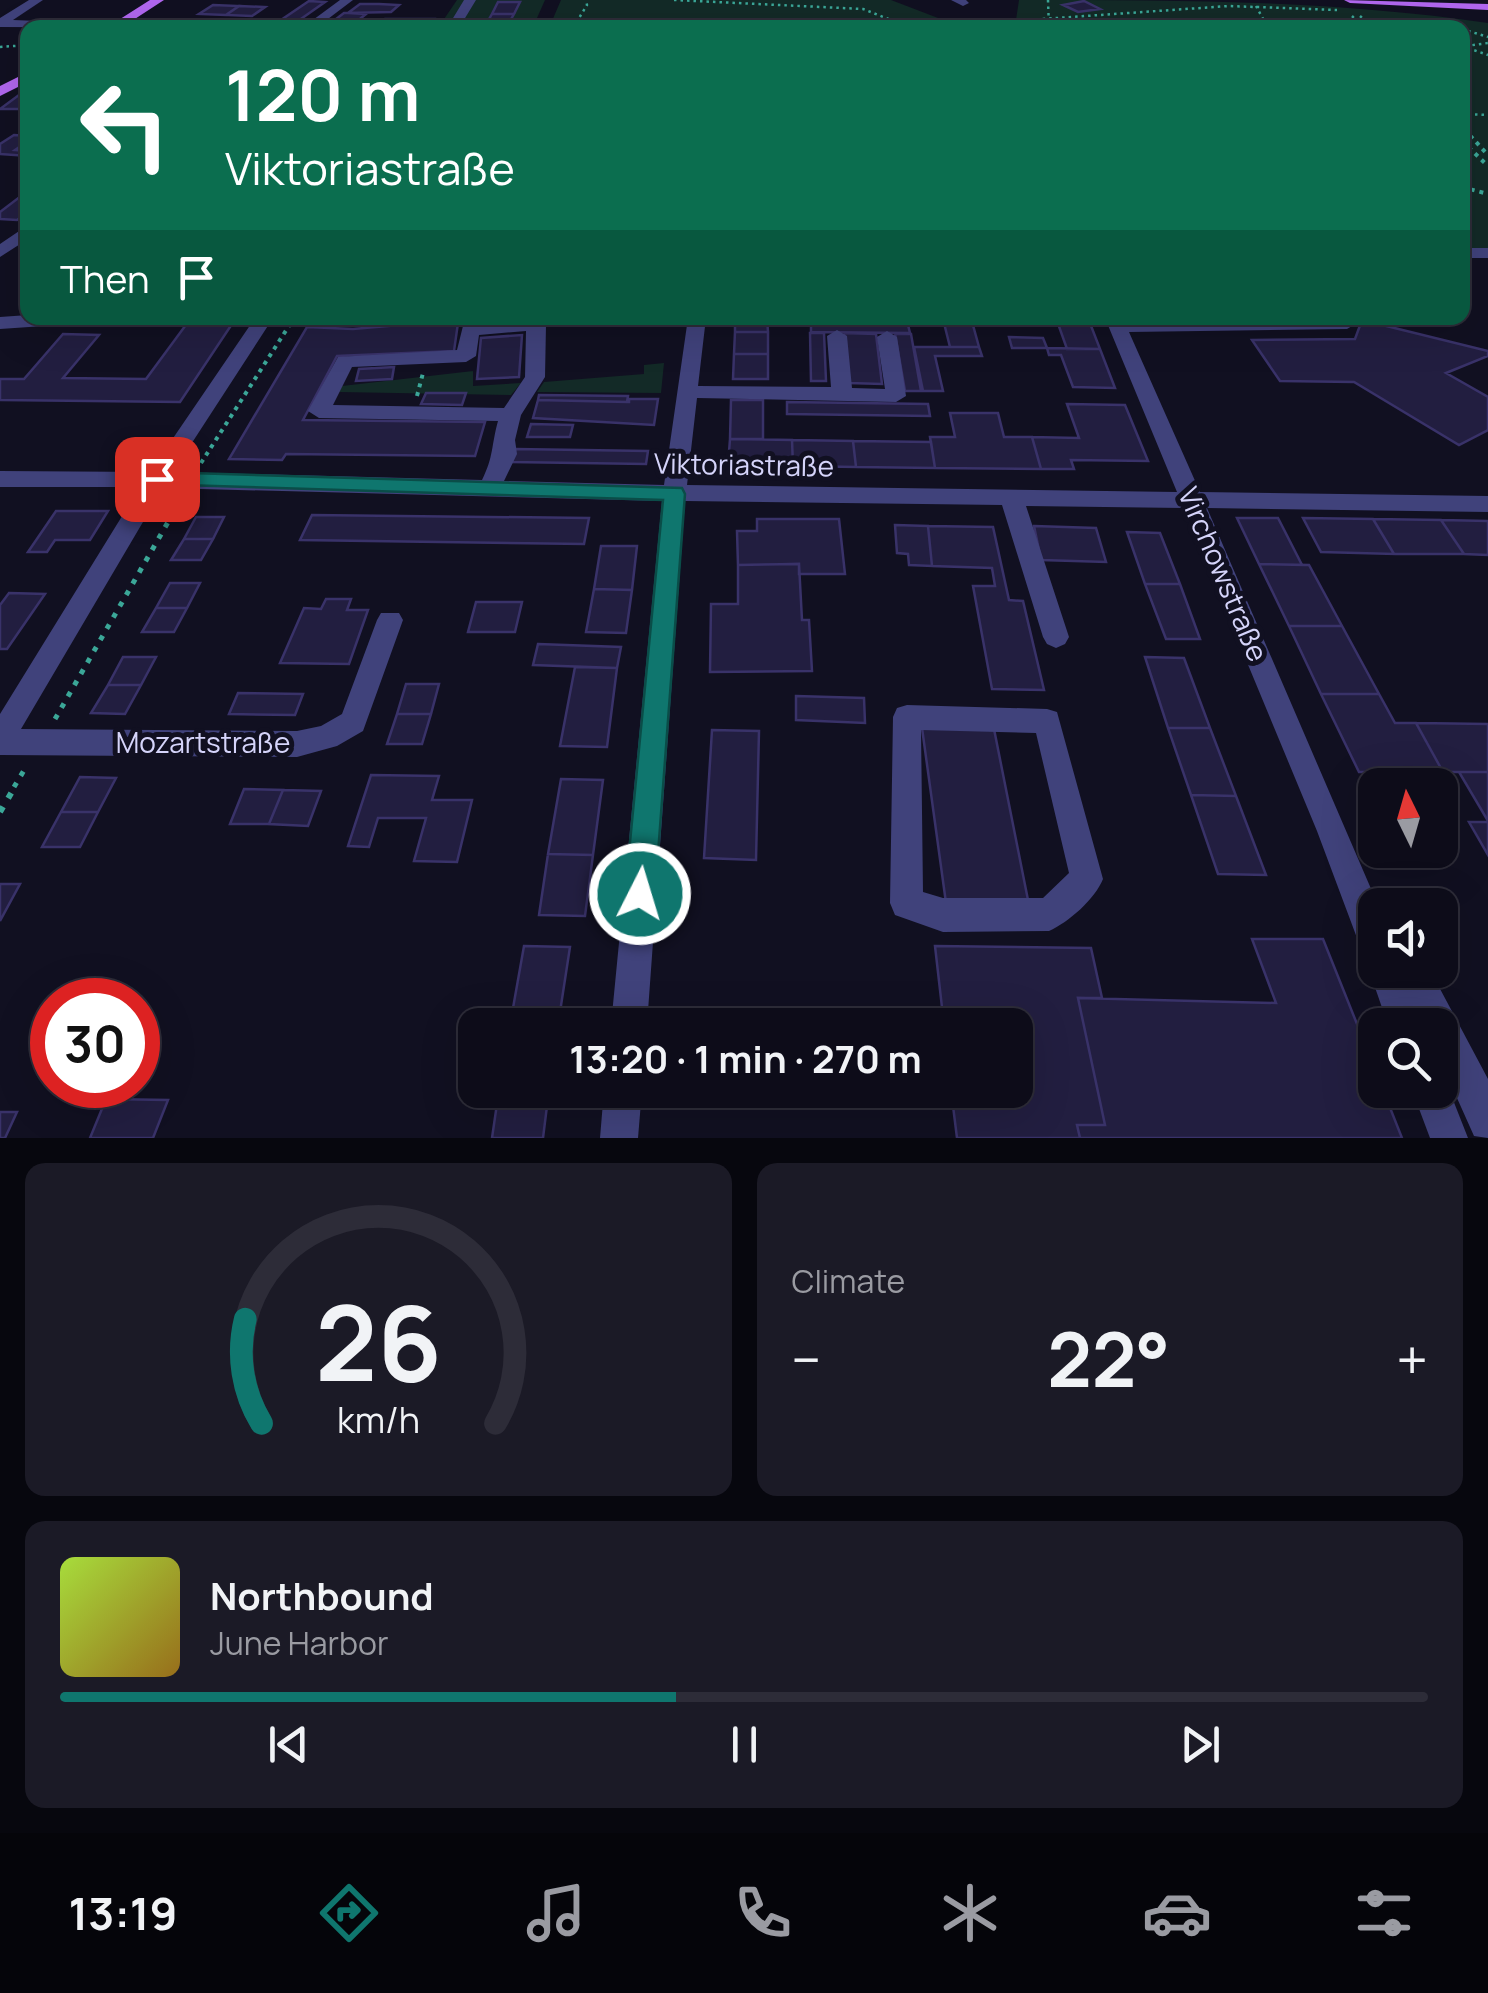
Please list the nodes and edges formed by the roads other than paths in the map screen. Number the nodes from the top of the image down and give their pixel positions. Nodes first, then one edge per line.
1 (36, 0) edge
2 (158, 0) edge
3 (346, 0) edge
4 (1353, 3) edge
5 (1488, 7) edge
6 (1488, 19) edge
7 (124, 20) edge
8 (319, 20) edge
9 (0, 24) edge
10 (20, 236) edge
11 (0, 252) edge
12 (259, 325) edge
13 (697, 325) edge
14 (1117, 325) edge
15 (836, 336) dead end
16 (887, 337) dead end
17 (688, 388) junction
18 (841, 390) junction
19 (510, 415) junction
20 (0, 478) edge
21 (157, 479) junction
22 (490, 482) junction
23 (674, 494) junction
24 (1012, 499) junction
25 (1193, 502) junction
26 (1488, 504) edge
27 (390, 620) dead end
28 (1056, 637) dead end
29 (0, 740) edge
30 (1333, 831) junction
31 (1365, 888) edge
32 (1358, 897) edge
33 (907, 903) joint
34 (1420, 988) edge
35 (630, 1008) edge
36 (622, 1108) edge
37 (1437, 1108) edge
38 (1488, 1122) edge
39 (619, 1138) edge
40 (1448, 1138) edge

1 - 9 street
2 - 7 main road
3 - 8 street
4 - 5 main road
4 - 6 main road
10 - 11 street
12 - 21 street, Mozartstraße
13 - 17 street
14 - 25 street, Virchowstraße
15 - 18 street
16 - 18 street
17 - 18 street
17 - 23 street
19 - 19 street
19 - 22 street
20 - 21 street, Viktoriastraße
21 - 22 street, Viktoriastraße
21 - 29 street, Mozartstraße
22 - 23 street, Viktoriastraße
23 - 24 street, Viktoriastraße
23 - 35 street
24 - 25 street, Viktoriastraße
24 - 28 street
25 - 26 street, Viktoriastraße
25 - 30 street, Virchowstraße
27 - 29 street, Mozartstraße
30 - 31 street, Virchowstraße
30 - 32 street, Virchowstraße
33 - 33 street
34 - 38 street
36 - 39 street
37 - 40 street

